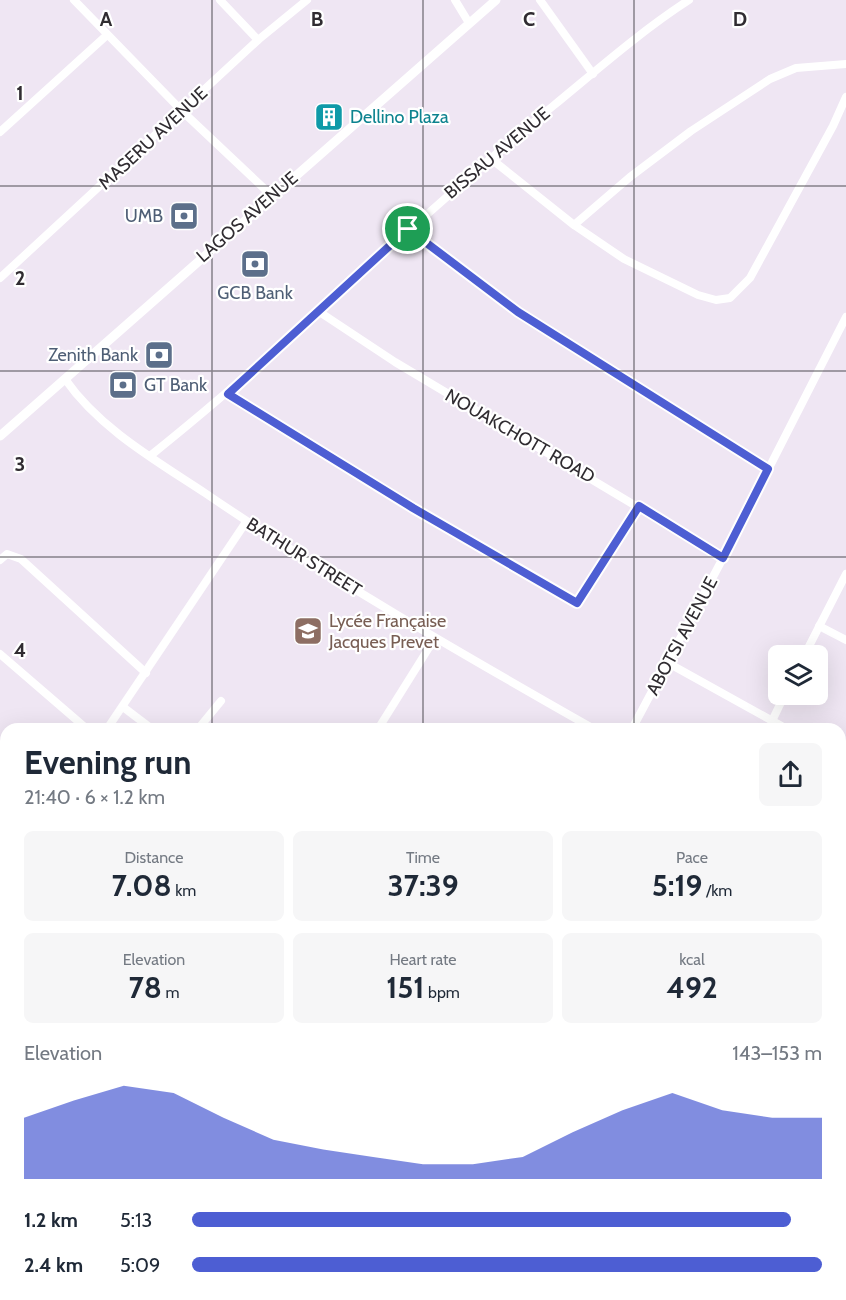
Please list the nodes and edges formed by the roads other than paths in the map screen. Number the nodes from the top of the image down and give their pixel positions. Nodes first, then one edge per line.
1 (74, 0) edge
2 (220, 0) edge
3 (307, 0) edge
4 (455, 0) edge
5 (496, 0) edge
6 (540, 0) edge
7 (689, 0) edge
8 (469, 23) junction
9 (107, 35) junction
10 (258, 40) junction
11 (846, 64) edge
12 (592, 74) junction
13 (846, 97) edge
14 (183, 112) junction
15 (0, 132) edge
16 (490, 158) junction
17 (271, 195) junction
18 (574, 225) junction
19 (408, 229) junction
20 (0, 278) edge
21 (318, 310) junction
22 (846, 317) edge
23 (65, 379) junction
24 (228, 394) junction
25 (0, 436) edge
26 (150, 456) junction
27 (768, 469) junction
28 (639, 506) junction
29 (246, 522) junction
30 (723, 558) junction
31 (0, 560) edge
32 (846, 574) edge
33 (819, 626) junction
34 (435, 638) junction
35 (846, 640) edge
36 (810, 645) edge
37 (0, 654) edge
38 (668, 663) junction
39 (146, 673) junction
40 (221, 701) dead end
41 (780, 705) edge
42 (123, 707) junction
43 (772, 721) junction
44 (80, 723) edge
45 (111, 723) edge
46 (144, 723) edge
47 (203, 723) edge
48 (382, 723) edge
49 (584, 723) edge
50 (635, 723) edge
51 (776, 723) edge

1 - 9 street
2 - 10 street
3 - 10 street, MASERU AVENUE
4 - 8 street
5 - 8 street, LAGOS AVENUE
6 - 12 street
7 - 12 street, BISSAU AVENUE
8 - 17 street, LAGOS AVENUE
9 - 14 street
9 - 15 street
10 - 14 street, MASERU AVENUE
11 - 18 street
12 - 16 street, BISSAU AVENUE
13 - 18 street
14 - 17 street
14 - 20 street, MASERU AVENUE
16 - 18 street
16 - 19 street, BISSAU AVENUE
17 - 23 street, LAGOS AVENUE
19 - 21 street, BISSAU AVENUE
19 - 27 street
21 - 24 street, BISSAU AVENUE
21 - 28 street, NOUAKCHOTT ROAD
22 - 27 street, ABOTSI AVENUE
23 - 25 street, LAGOS AVENUE
23 - 26 street, BATHUR STREET
24 - 26 street, BISSAU AVENUE
24 - 28 street
26 - 29 street, BATHUR STREET
27 - 30 street, ABOTSI AVENUE
28 - 30 street, NOUAKCHOTT ROAD
29 - 34 street, BATHUR STREET
29 - 39 street
30 - 38 street, ABOTSI AVENUE
31 - 39 street
32 - 33 street
33 - 35 street
33 - 36 street
34 - 48 street
34 - 49 street, BATHUR STREET
37 - 44 street
38 - 43 street
38 - 50 street, ABOTSI AVENUE
39 - 42 street
40 - 47 street
41 - 43 street
42 - 45 street
42 - 46 street
43 - 51 street

